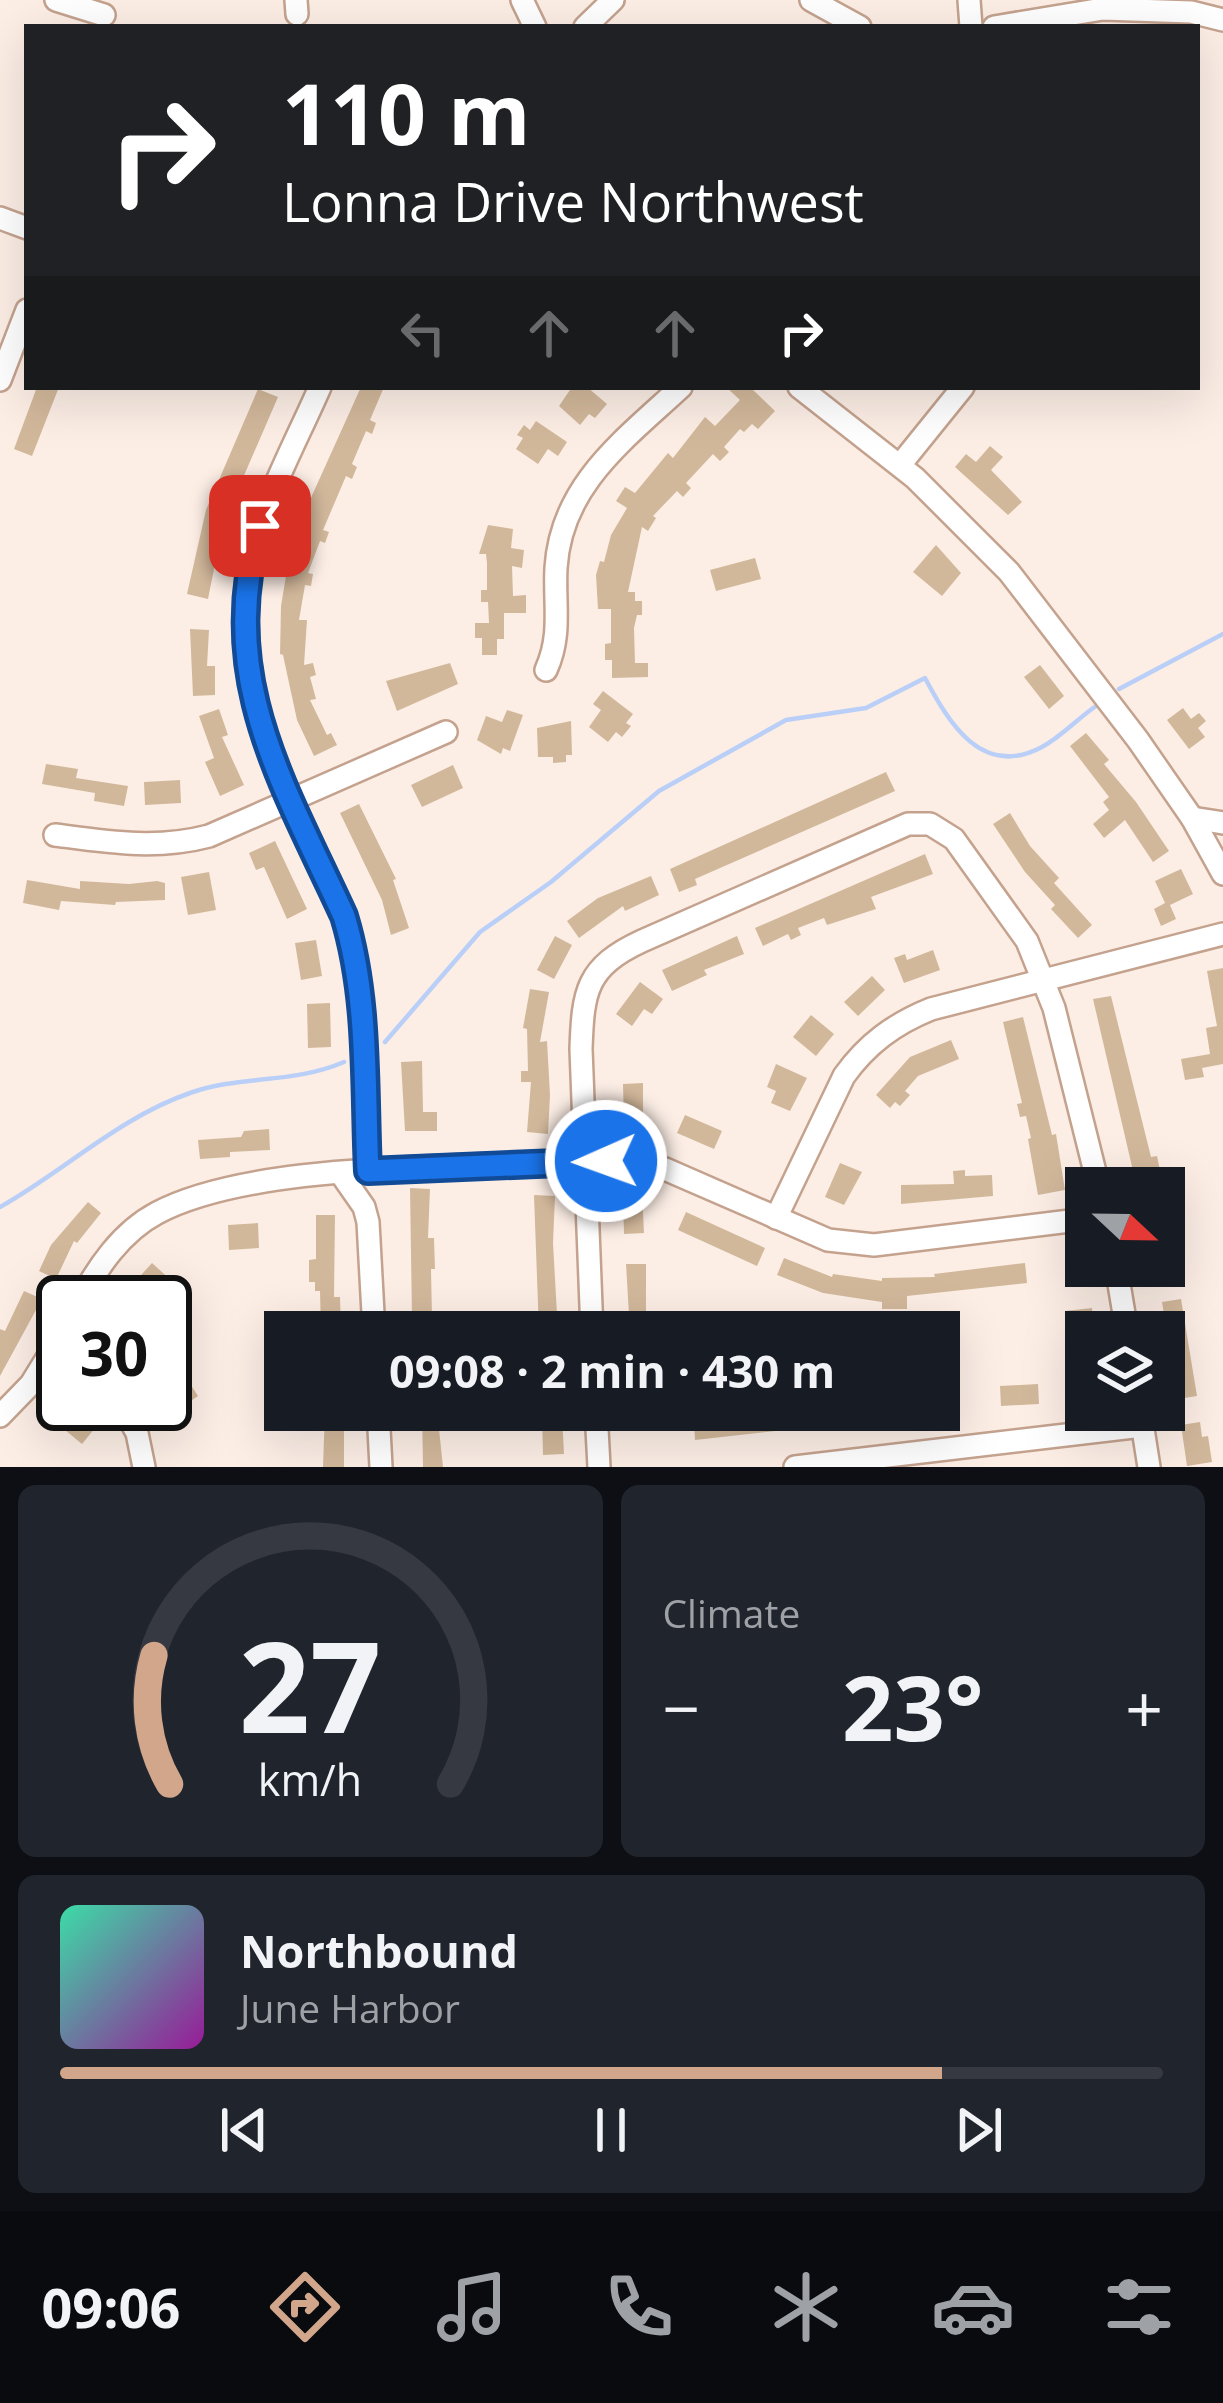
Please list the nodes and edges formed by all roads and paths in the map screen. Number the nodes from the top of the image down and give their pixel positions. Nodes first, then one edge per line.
1 (56, 0) edge
2 (613, 0) edge
3 (811, 0) edge
4 (105, 14) edge
5 (1222, 16) edge
6 (588, 24) edge
7 (855, 24) edge
8 (1012, 24) edge
9 (24, 318) edge
10 (0, 380) edge
11 (319, 390) edge
12 (678, 390) edge
13 (803, 390) edge
14 (961, 390) edge
15 (900, 465) junction
16 (546, 670) dead end
17 (446, 732) dead end
18 (292, 800) junction
19 (1192, 818) junction
20 (1223, 823) edge
21 (55, 836) dead end
22 (1223, 874) edge
23 (1223, 934) edge
24 (1046, 980) junction
25 (584, 1161) junction
26 (1094, 1167) edge
27 (368, 1171) junction
28 (341, 1174) junction
29 (776, 1218) junction
30 (1065, 1222) edge
31 (98, 1275) edge
32 (373, 1311) edge
33 (591, 1311) edge
34 (36, 1379) edge
35 (0, 1416) edge
36 (1065, 1429) edge
37 (136, 1431) edge
38 (379, 1431) edge
39 (597, 1431) edge
40 (1143, 1431) edge
41 (144, 1467) edge
42 (381, 1467) edge
43 (599, 1467) edge
44 (795, 1467) edge
45 (1148, 1467) edge

1 - 4 street
2 - 6 street
3 - 7 street
5 - 8 street
9 - 10 street
11 - 18 street
12 - 16 street
13 - 15 street
14 - 15 street
15 - 19 street
17 - 18 street
18 - 21 street
18 - 27 street
19 - 20 street
19 - 22 street
23 - 24 street
24 - 25 street
24 - 26 street
24 - 29 street
25 - 27 street
25 - 29 street
25 - 33 street
27 - 28 street
28 - 31 street
28 - 32 street
29 - 30 street
34 - 35 street
36 - 44 street
37 - 41 street
38 - 42 street
39 - 43 street
40 - 45 street

